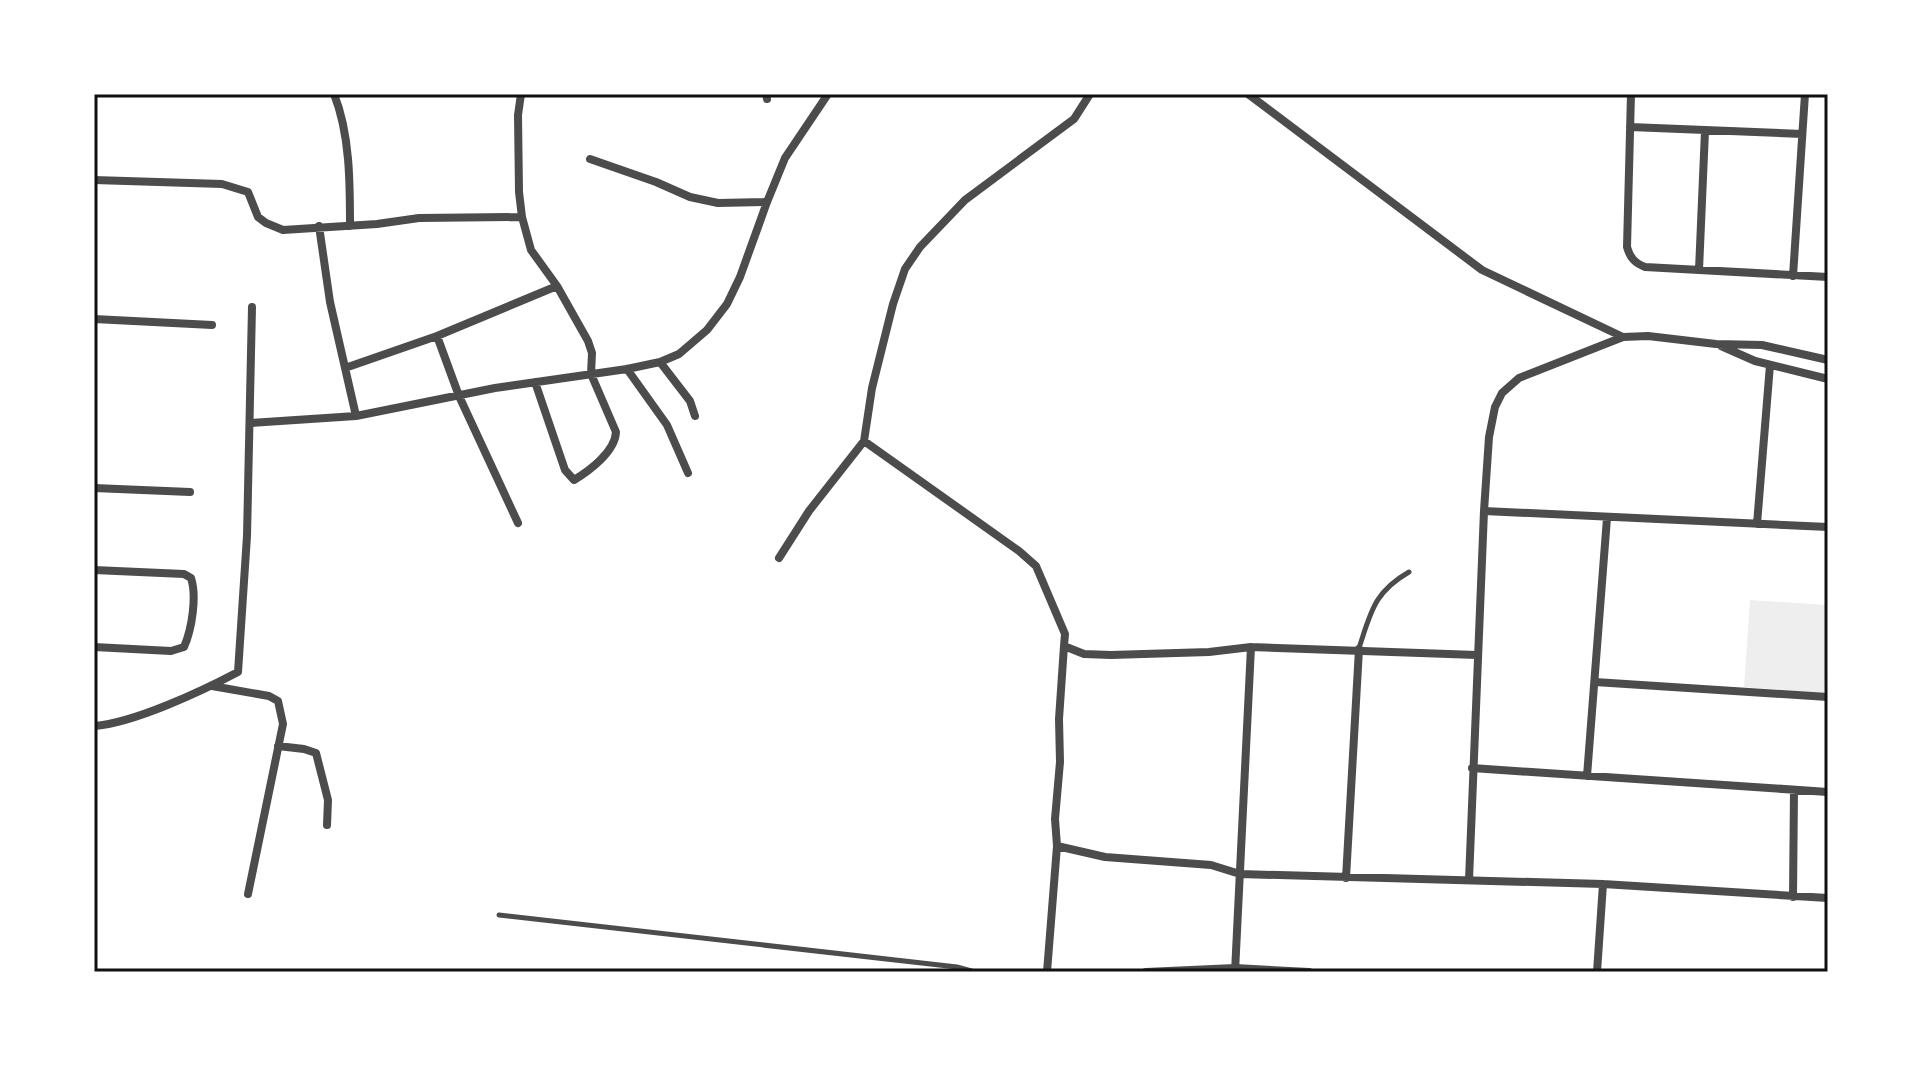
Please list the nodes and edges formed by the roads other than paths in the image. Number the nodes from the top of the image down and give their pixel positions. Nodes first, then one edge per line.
1 (334, 94) edge
2 (521, 94) edge
3 (828, 94) edge
4 (1090, 94) edge
5 (1248, 94) edge
6 (1631, 94) edge
7 (1805, 94) edge
8 (1630, 127) junction
9 (1705, 131) junction
10 (1802, 134) junction
11 (590, 159) dead end
12 (94, 180) edge
13 (767, 202) junction
14 (522, 217) junction
15 (319, 226) junction
16 (350, 226) junction
17 (1699, 270) junction
18 (1793, 276) junction
19 (1828, 277) edge
20 (557, 286) junction
21 (252, 307) dead end
22 (94, 319) edge
23 (212, 325) dead end
24 (437, 336) junction
25 (1623, 337) junction
26 (1716, 344) junction
27 (1828, 360) edge
28 (660, 362) junction
29 (1770, 365) junction
30 (345, 368) junction
31 (627, 369) junction
32 (591, 374) junction
33 (1828, 379) edge
34 (535, 382) junction
35 (459, 396) junction
36 (356, 416) junction
37 (695, 416) dead end
38 (251, 423) junction
39 (864, 441) junction
40 (688, 473) dead end
41 (94, 488) edge
42 (190, 492) dead end
43 (1484, 511) junction
44 (1607, 518) junction
45 (518, 523) dead end
46 (1757, 524) junction
47 (1828, 527) edge
48 (779, 558) dead end
49 (94, 570) edge
50 (1409, 572) dead end
51 (1064, 646) junction
52 (94, 647) edge
53 (1251, 647) junction
54 (1359, 649) junction
55 (1477, 655) junction
56 (1595, 682) junction
57 (212, 686) junction
58 (1828, 697) edge
59 (94, 726) edge
60 (278, 746) junction
61 (1472, 768) junction
62 (1587, 776) junction
63 (1794, 790) junction
64 (1828, 792) edge
65 (327, 825) dead end
66 (1057, 846) junction
67 (1240, 874) junction
68 (1346, 878) junction
69 (1469, 880) junction
70 (1603, 884) junction
71 (248, 894) dead end
72 (1793, 897) junction
73 (1828, 898) edge
74 (499, 915) dead end
75 (1235, 970) edge
76 (975, 972) edge
77 (1047, 972) edge
78 (1146, 972) edge
79 (1309, 972) edge
80 (1597, 972) edge

1 - 16 street
2 - 14 street
3 - 13 street
4 - 39 street
5 - 25 street
6 - 8 street
7 - 10 street
8 - 9 street
8 - 17 street
9 - 10 street
9 - 17 street
10 - 18 street
11 - 13 street
12 - 15 street
13 - 28 street
14 - 16 street
14 - 20 street
15 - 16 street
15 - 30 street
17 - 18 street
18 - 19 street
20 - 24 street
20 - 32 street
21 - 38 street
22 - 23 street
24 - 30 street
24 - 35 street
25 - 26 street
25 - 43 street
26 - 27 street
26 - 29 street
28 - 31 street
28 - 37 street
29 - 33 street
29 - 46 street
30 - 36 street
31 - 32 street
31 - 40 street
32 - 34 street
32 - 34 street
34 - 35 street
35 - 36 street
35 - 45 street
36 - 38 street
38 - 57 street
39 - 48 street
39 - 51 street
41 - 42 street
43 - 44 street
43 - 55 street
44 - 46 street
44 - 56 street
46 - 47 street
49 - 52 street
50 - 54 lane
51 - 53 street
51 - 66 street
53 - 54 street
53 - 67 street
54 - 55 street
54 - 68 street
55 - 61 street
56 - 58 street
56 - 62 street
57 - 59 street
57 - 60 street
60 - 65 street
60 - 71 street
61 - 62 street
61 - 69 street
62 - 63 street
63 - 64 street
63 - 72 street
66 - 67 street
66 - 77 street
67 - 68 street
67 - 75 street
68 - 69 street
69 - 70 street
70 - 72 street
70 - 80 street
72 - 73 street
74 - 76 lane
75 - 78 street
75 - 79 street

